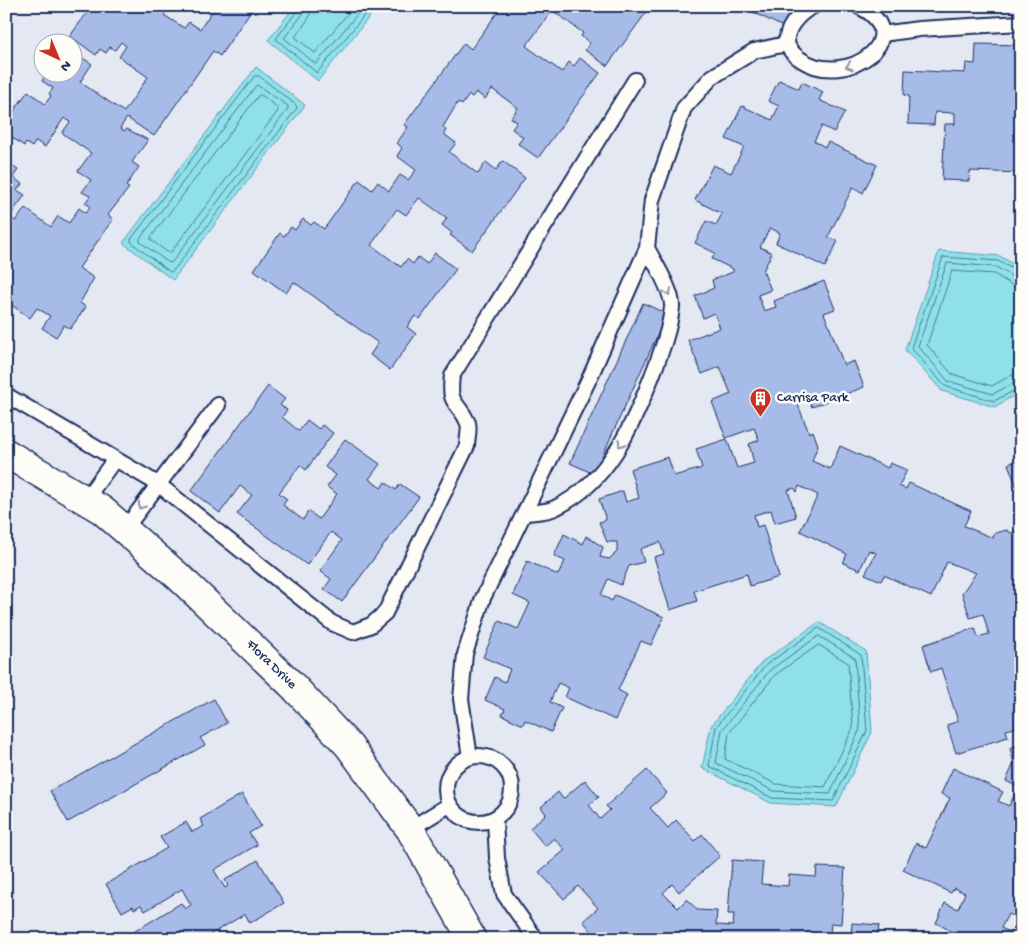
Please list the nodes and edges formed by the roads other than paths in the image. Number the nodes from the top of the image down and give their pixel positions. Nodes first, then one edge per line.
1 (814, 6) edge
2 (858, 6) edge
3 (1021, 23) edge
4 (882, 34) junction
5 (786, 44) junction
6 (635, 80) dead end
7 (647, 248) junction
8 (6, 395) edge
9 (218, 405) dead end
10 (6, 453) edge
11 (115, 459) junction
12 (158, 484) junction
13 (85, 500) junction
14 (525, 513) junction
15 (125, 529) junction
16 (470, 757) junction
17 (449, 806) junction
18 (495, 819) junction
19 (410, 829) junction
20 (472, 939) edge
21 (536, 939) edge

1 - 5 lane
2 - 4 lane
3 - 4 lane
4 -> 5 lane
5 - 7 lane
6 - 12 lane
7 - 14 lane
7 -> 14 lane
8 - 11 lane
9 - 12 lane
10 - 13 street, Flora Drive
11 - 12 lane
11 - 13 lane
12 -> 15 lane
13 - 15 street, Flora Drive
14 - 16 lane
15 - 19 street, Flora Drive
16 - 17 lane
16 - 18 lane
17 - 18 lane
17 - 19 lane
18 - 21 lane
19 - 20 street, Flora Drive

